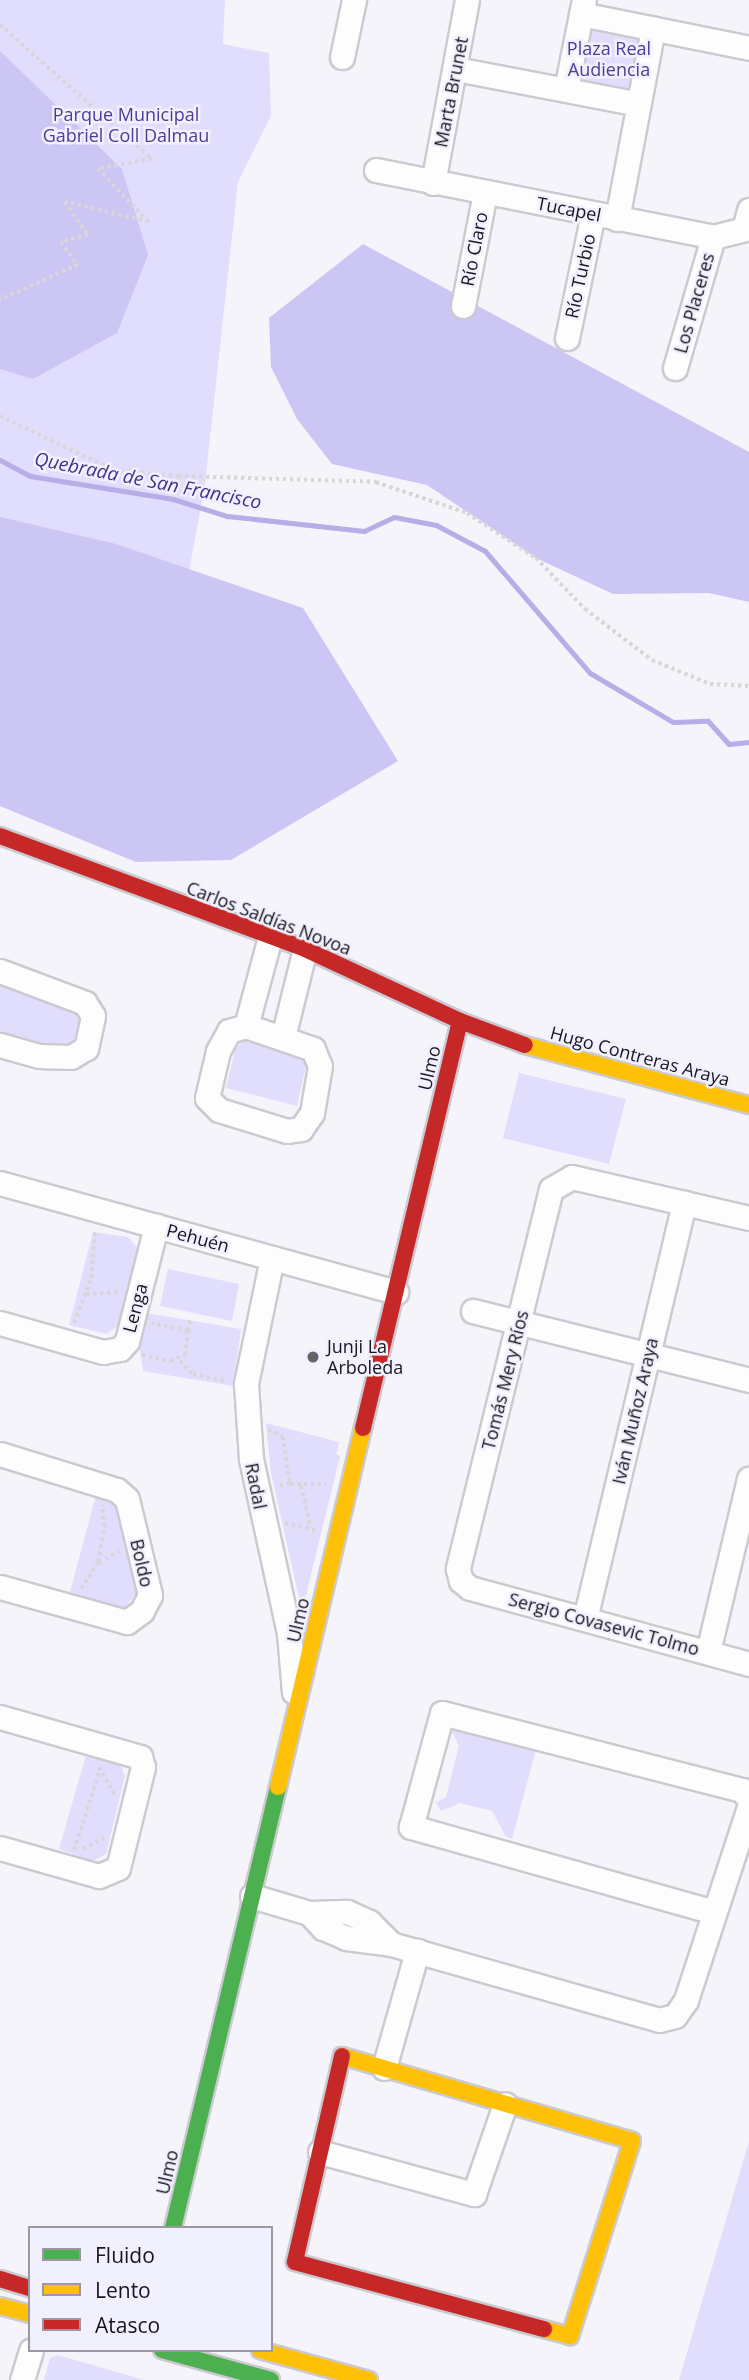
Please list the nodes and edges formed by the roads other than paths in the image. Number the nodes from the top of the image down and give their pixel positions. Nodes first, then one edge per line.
1 (354, 0) edge
2 (467, 0) edge
3 (583, 7) edge
4 (653, 28) junction
5 (749, 48) edge
6 (342, 57) dead end
7 (456, 69) junction
8 (566, 89) junction
9 (639, 104) junction
10 (376, 170) dead end
11 (433, 183) junction
12 (485, 193) junction
13 (749, 210) edge
14 (593, 214) junction
15 (617, 219) junction
16 (713, 237) junction
17 (463, 306) dead end
18 (567, 338) dead end
19 (675, 369) dead end
20 (0, 836) edge
21 (270, 937) junction
22 (305, 948) junction
23 (0, 971) edge
24 (460, 1021) junction
25 (246, 1026) junction
26 (283, 1037) junction
27 (521, 1044) joint
28 (0, 1045) edge
29 (749, 1105) edge
30 (0, 1183) edge
31 (684, 1203) junction
32 (749, 1218) edge
33 (156, 1226) junction
34 (272, 1258) junction
35 (396, 1292) junction
36 (473, 1311) dead end
37 (519, 1322) junction
38 (0, 1323) edge
39 (648, 1355) junction
40 (749, 1380) edge
41 (0, 1454) edge
42 (749, 1479) edge
43 (461, 1581) joint
44 (0, 1587) edge
45 (585, 1619) junction
46 (708, 1652) junction
47 (749, 1664) edge
48 (296, 1713) junction
49 (0, 1717) edge
50 (749, 1799) edge
51 (749, 1807) edge
52 (0, 1847) edge
53 (252, 1896) junction
54 (714, 1912) junction
55 (417, 1951) junction
56 (384, 2068) junction
57 (505, 2104) junction
58 (320, 2152) junction
59 (173, 2226) edge
60 (0, 2279) edge
61 (28, 2286) edge
62 (0, 2306) edge
63 (28, 2313) edge
64 (30, 2352) edge
65 (169, 2352) edge
66 (267, 2352) edge
67 (286, 2357) junction
68 (22, 2380) edge
69 (271, 2380) edge
70 (303, 2380) edge
71 (369, 2380) edge

1 - 6 street
2 - 7 street, Marta Brunet
3 - 4 street
3 - 8 street
4 - 5 street
4 - 9 street
7 - 8 street
7 - 11 street, Marta Brunet
8 - 9 street
9 - 15 street
10 - 11 street, Tucapel
11 - 12 street, Tucapel
12 - 14 street, Tucapel
12 - 17 street, Río Claro
13 - 16 street, Tucapel
14 - 15 street, Tucapel
14 - 18 street, Río Turbio
15 - 16 street, Tucapel
16 - 19 street, Los Placeres
20 - 21 street, Carlos Saldías Novoa
21 - 22 street, Carlos Saldías Novoa
21 - 25 street
22 - 24 street, Carlos Saldías Novoa
22 - 26 street
23 - 28 street
24 - 27 street, Carlos Saldías Novoa
24 - 35 street, Ulmo
25 - 26 street
25 - 26 street
27 - 29 street, Hugo Contreras Araya
30 - 33 street, Pehuén
31 - 32 street
31 - 37 street, Tomás Mery Ríos
31 - 39 street, Iván Muñoz Araya
33 - 34 street, Pehuén
33 - 38 street, Lenga
34 - 35 street, Pehuén
34 - 48 street, Radal
35 - 48 street, Ulmo
36 - 37 street
37 - 39 street
37 - 43 street, Tomás Mery Ríos
39 - 40 street
39 - 45 street, Iván Muñoz Araya
41 - 44 street, Boldo
42 - 46 street
43 - 45 street, Sergio Covasevic Tolmo
45 - 46 street, Sergio Covasevic Tolmo
46 - 47 street, Sergio Covasevic Tolmo
48 - 53 street, Ulmo
49 - 52 street
50 - 54 street
51 - 54 street
53 - 55 street
53 - 59 street, Ulmo
54 - 55 street
55 - 56 street
56 - 57 street
56 - 58 street
57 - 58 street
57 - 58 street
60 - 61 street
62 - 63 street
64 - 68 street
65 - 69 street
66 - 67 street
67 - 70 street
67 - 71 street

